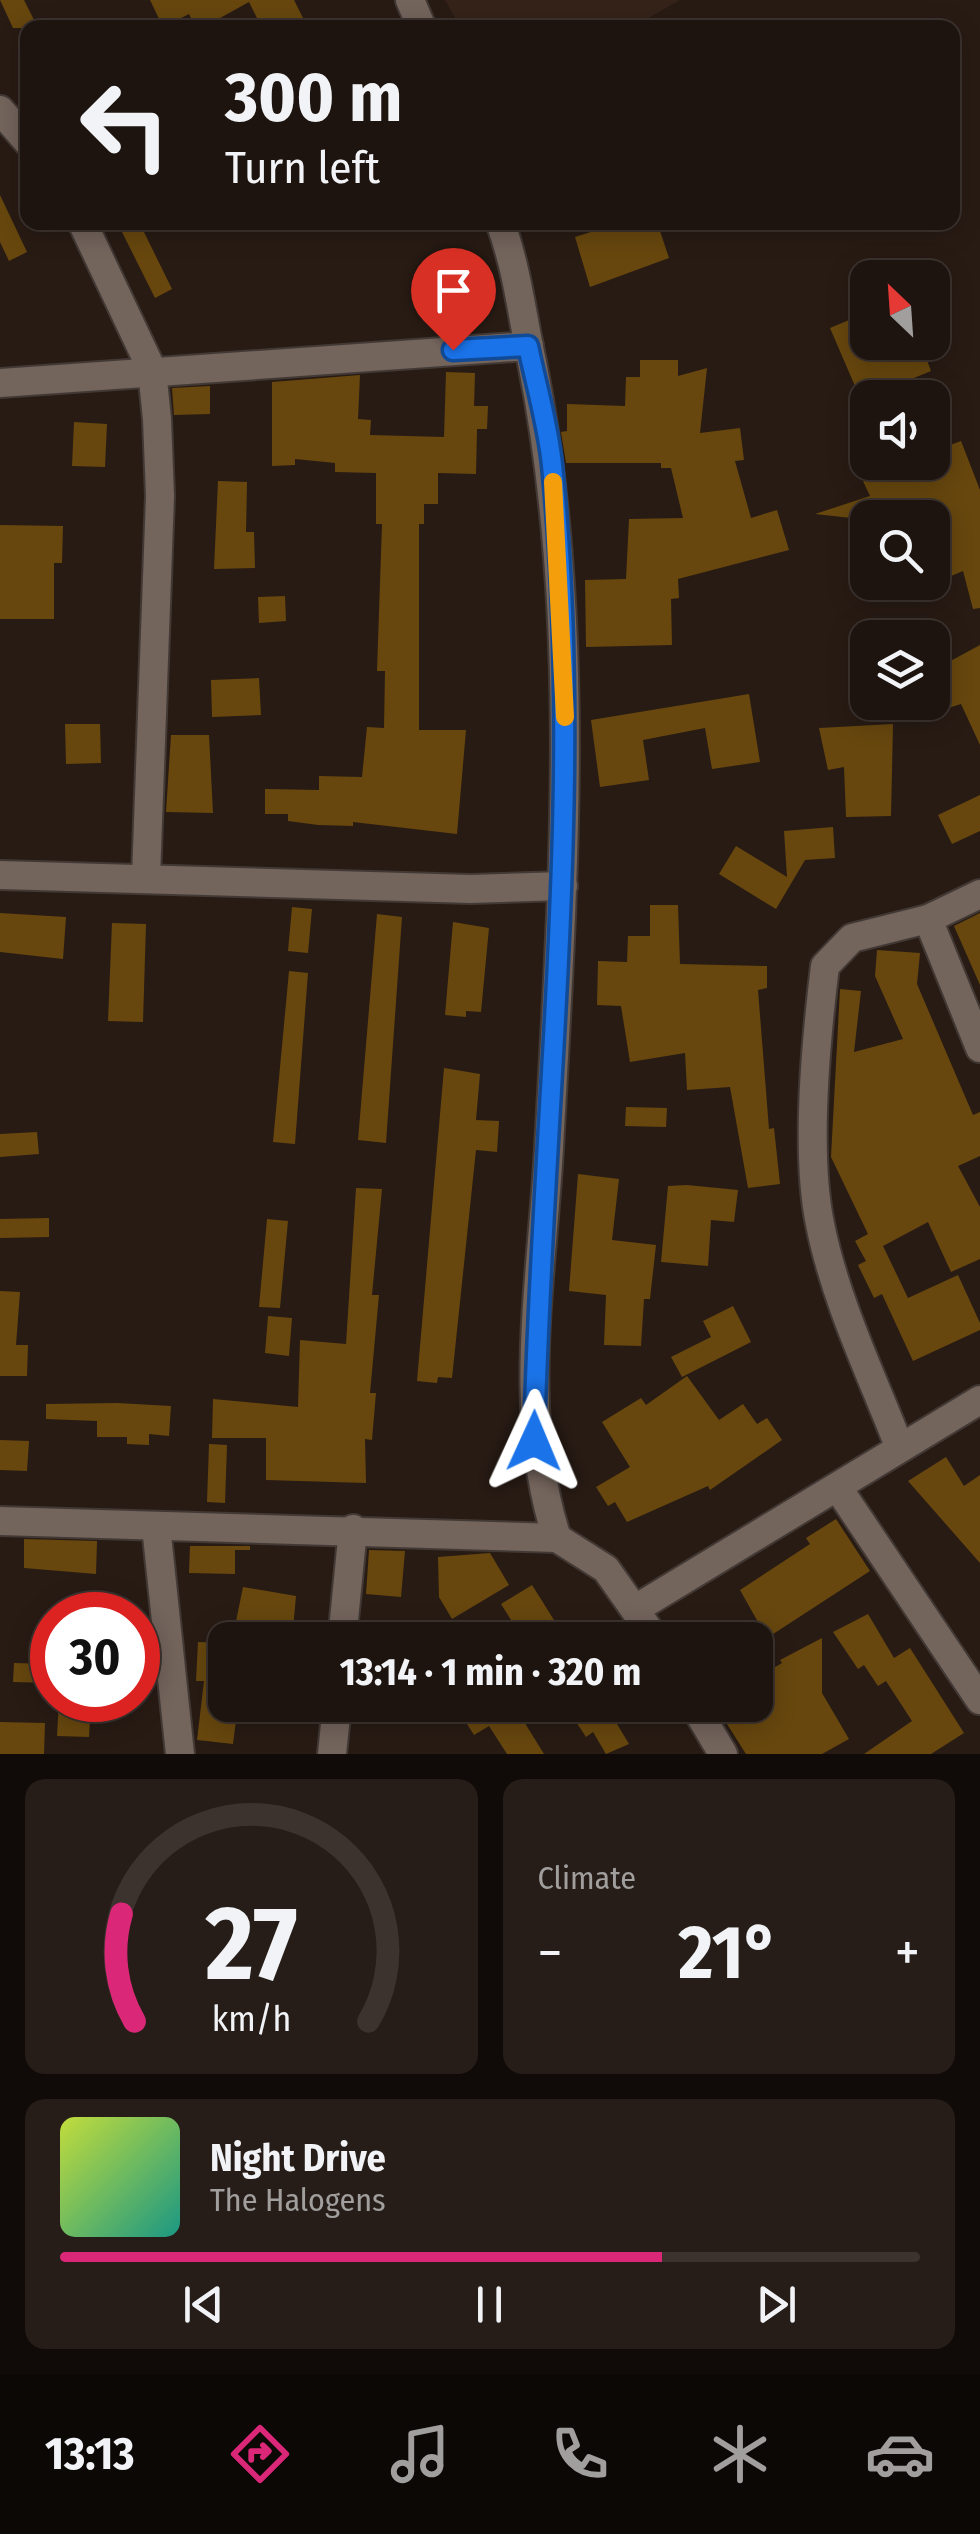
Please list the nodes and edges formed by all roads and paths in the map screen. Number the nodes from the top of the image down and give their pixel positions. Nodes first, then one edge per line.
1 (0, 110) edge
2 (20, 133) edge
3 (86, 230) edge
4 (503, 230) edge
5 (528, 346) junction
6 (152, 370) junction
7 (0, 384) edge
8 (0, 875) edge
9 (146, 877) junction
10 (563, 886) junction
11 (980, 894) edge
12 (928, 919) junction
13 (980, 1048) edge
14 (980, 1400) edge
15 (899, 1446) junction
16 (838, 1488) junction
17 (0, 1521) edge
18 (156, 1526) junction
19 (354, 1529) junction
20 (556, 1538) junction
21 (637, 1608) junction
22 (344, 1622) edge
23 (645, 1622) edge
24 (980, 1700) edge
25 (335, 1722) edge
26 (704, 1722) edge
27 (180, 1754) edge
28 (332, 1754) edge
29 (722, 1754) edge

1 - 2 street
3 - 6 street
4 - 5 street
5 - 6 street
5 - 10 street
6 - 7 street
6 - 9 street
8 - 9 street
9 - 10 street
10 - 20 street
11 - 12 street
12 - 13 street
12 - 15 street
14 - 15 street
15 - 16 street
16 - 21 street
16 - 24 street
17 - 18 street
18 - 19 street
18 - 27 street
19 - 20 street
19 - 22 street
20 - 21 street
21 - 23 street
25 - 28 street
26 - 29 street

